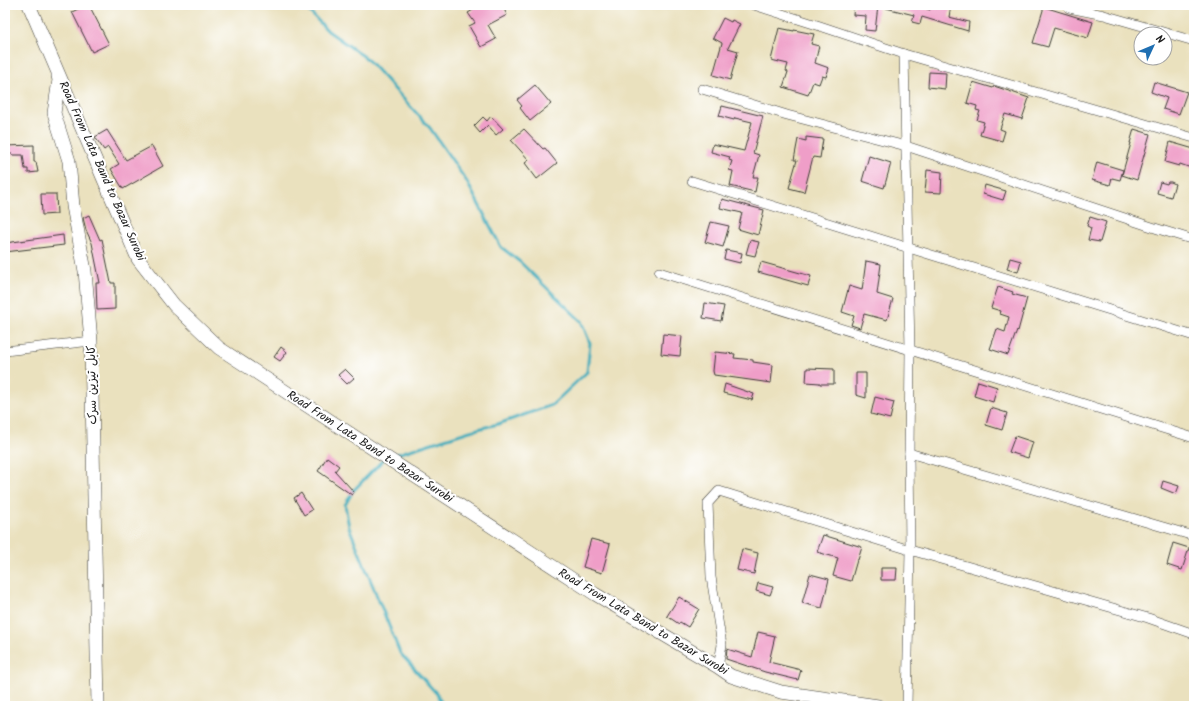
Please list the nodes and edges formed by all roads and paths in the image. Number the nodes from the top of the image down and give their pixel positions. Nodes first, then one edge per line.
1 (754, 5) edge
2 (1070, 5) edge
3 (30, 6) edge
4 (1194, 41) edge
5 (904, 54) junction
6 (57, 68) junction
7 (702, 89) dead end
8 (1194, 138) edge
9 (906, 146) junction
10 (692, 181) dead end
11 (1194, 240) edge
12 (907, 248) junction
13 (660, 272) dead end
14 (1194, 336) edge
15 (91, 341) junction
16 (910, 350) junction
17 (5, 351) edge
18 (1194, 438) edge
19 (909, 454) junction
20 (1194, 536) edge
21 (910, 550) junction
22 (1194, 634) edge
23 (718, 667) junction
24 (98, 706) edge
25 (878, 706) edge
26 (906, 706) edge

1 - 5 street
2 - 4 street
3 - 6 main road, Road From Lata Band to Bazar Surobi
5 - 8 street
5 - 9 street
6 - 15 main road, کابل تیزین سرک
6 - 23 main road, Road From Lata Band to Bazar Surobi
7 - 9 street
9 - 11 street
9 - 12 street
10 - 12 street
12 - 14 street
12 - 16 street
13 - 16 street
15 - 17 street
15 - 24 main road, کابل تیزین سرک
16 - 18 street
16 - 19 street
19 - 20 street
19 - 21 street
21 - 22 street
21 - 23 street
21 - 26 street
23 - 25 main road, Road From Lata Band to Bazar Surobi

